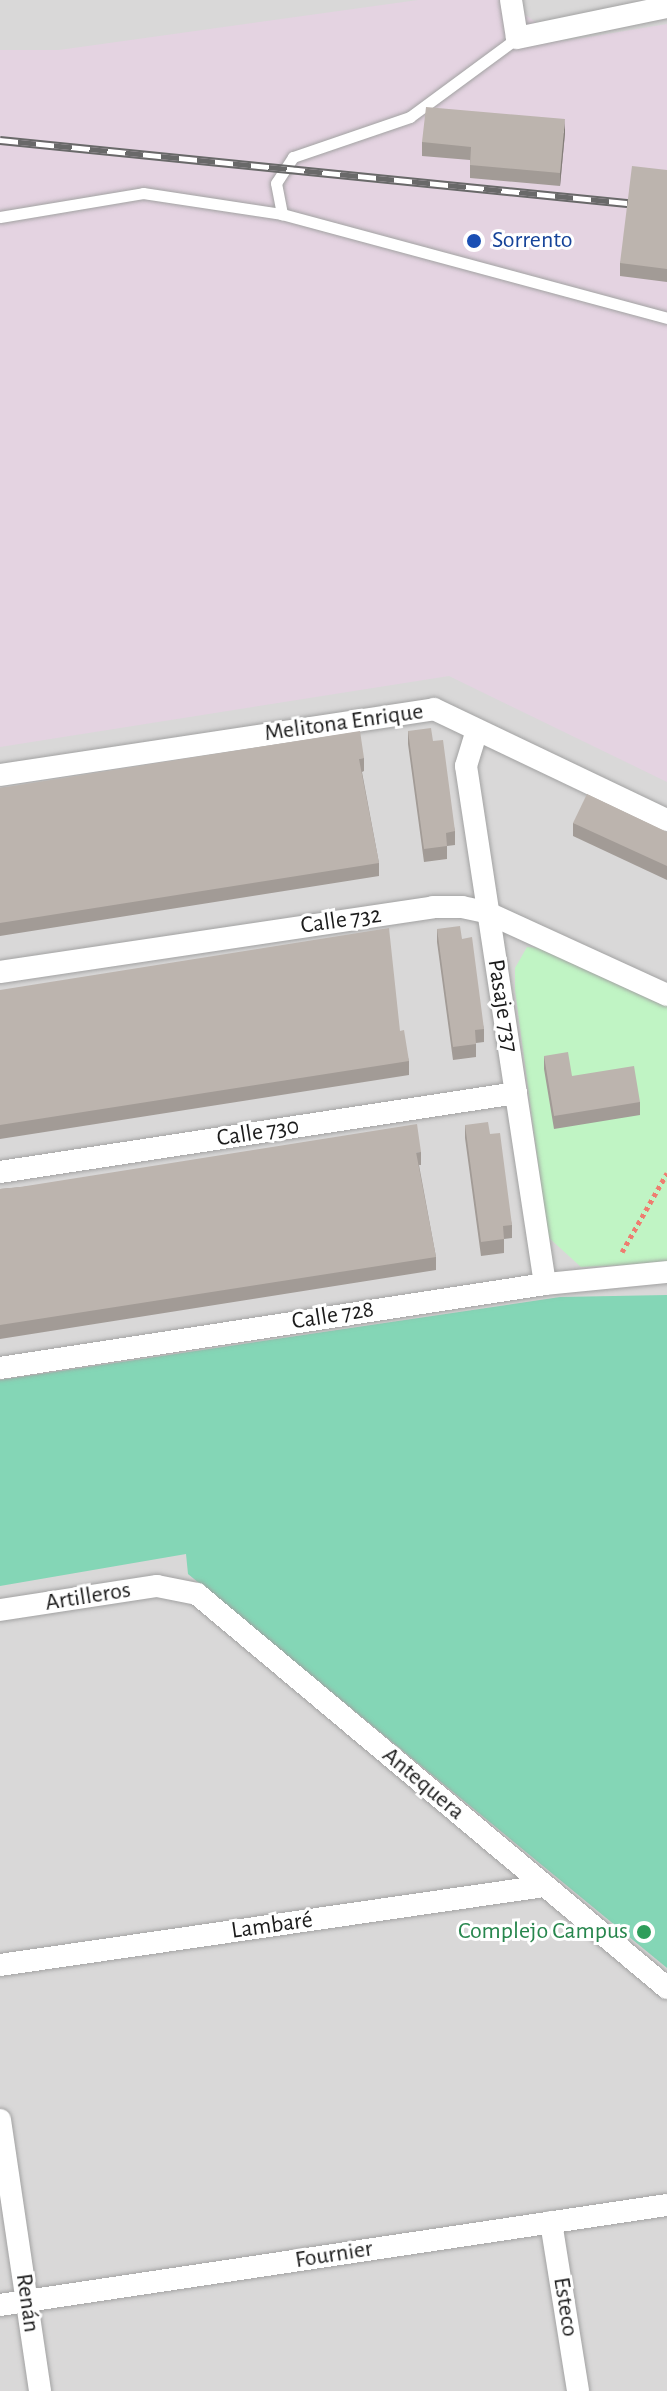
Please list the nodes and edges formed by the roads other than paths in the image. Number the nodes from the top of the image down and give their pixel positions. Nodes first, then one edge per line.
1 (511, 0) edge
2 (667, 7) edge
3 (517, 38) junction
4 (282, 214) junction
5 (0, 217) edge
6 (667, 318) edge
7 (477, 730) junction
8 (0, 775) edge
9 (667, 820) edge
10 (486, 912) junction
11 (0, 972) edge
12 (667, 995) edge
13 (516, 1093) junction
14 (0, 1172) edge
15 (667, 1272) edge
16 (545, 1284) junction
17 (0, 1368) edge
18 (176, 1587) joint
19 (0, 1610) edge
20 (544, 1886) junction
21 (0, 1965) edge
22 (667, 1988) edge
23 (0, 2120) edge
24 (667, 2205) edge
25 (551, 2222) junction
26 (27, 2301) junction
27 (0, 2305) edge
28 (40, 2391) edge
29 (578, 2391) edge

1 - 3 street
2 - 3 street
3 - 4 lane
4 - 5 lane
4 - 6 lane
7 - 8 street, Melitona Enrique
7 - 9 street, Melitona Enrique
7 - 10 street, Pasaje 737
10 - 11 street, Calle 732
10 - 12 street, Calle 732
10 - 13 street, Pasaje 737
13 - 14 street, Calle 730
13 - 16 street, Pasaje 737
15 - 16 street, Calle 728
16 - 17 street, Calle 728
18 - 19 street, Artilleros
18 - 20 street, Antequera
20 - 21 street, Lambaré
20 - 22 street, Antequera
23 - 26 street, Renán
24 - 25 street, Fournier
25 - 26 street, Fournier
25 - 29 street, Esteco
26 - 27 street, Fournier
26 - 28 street, Renán

